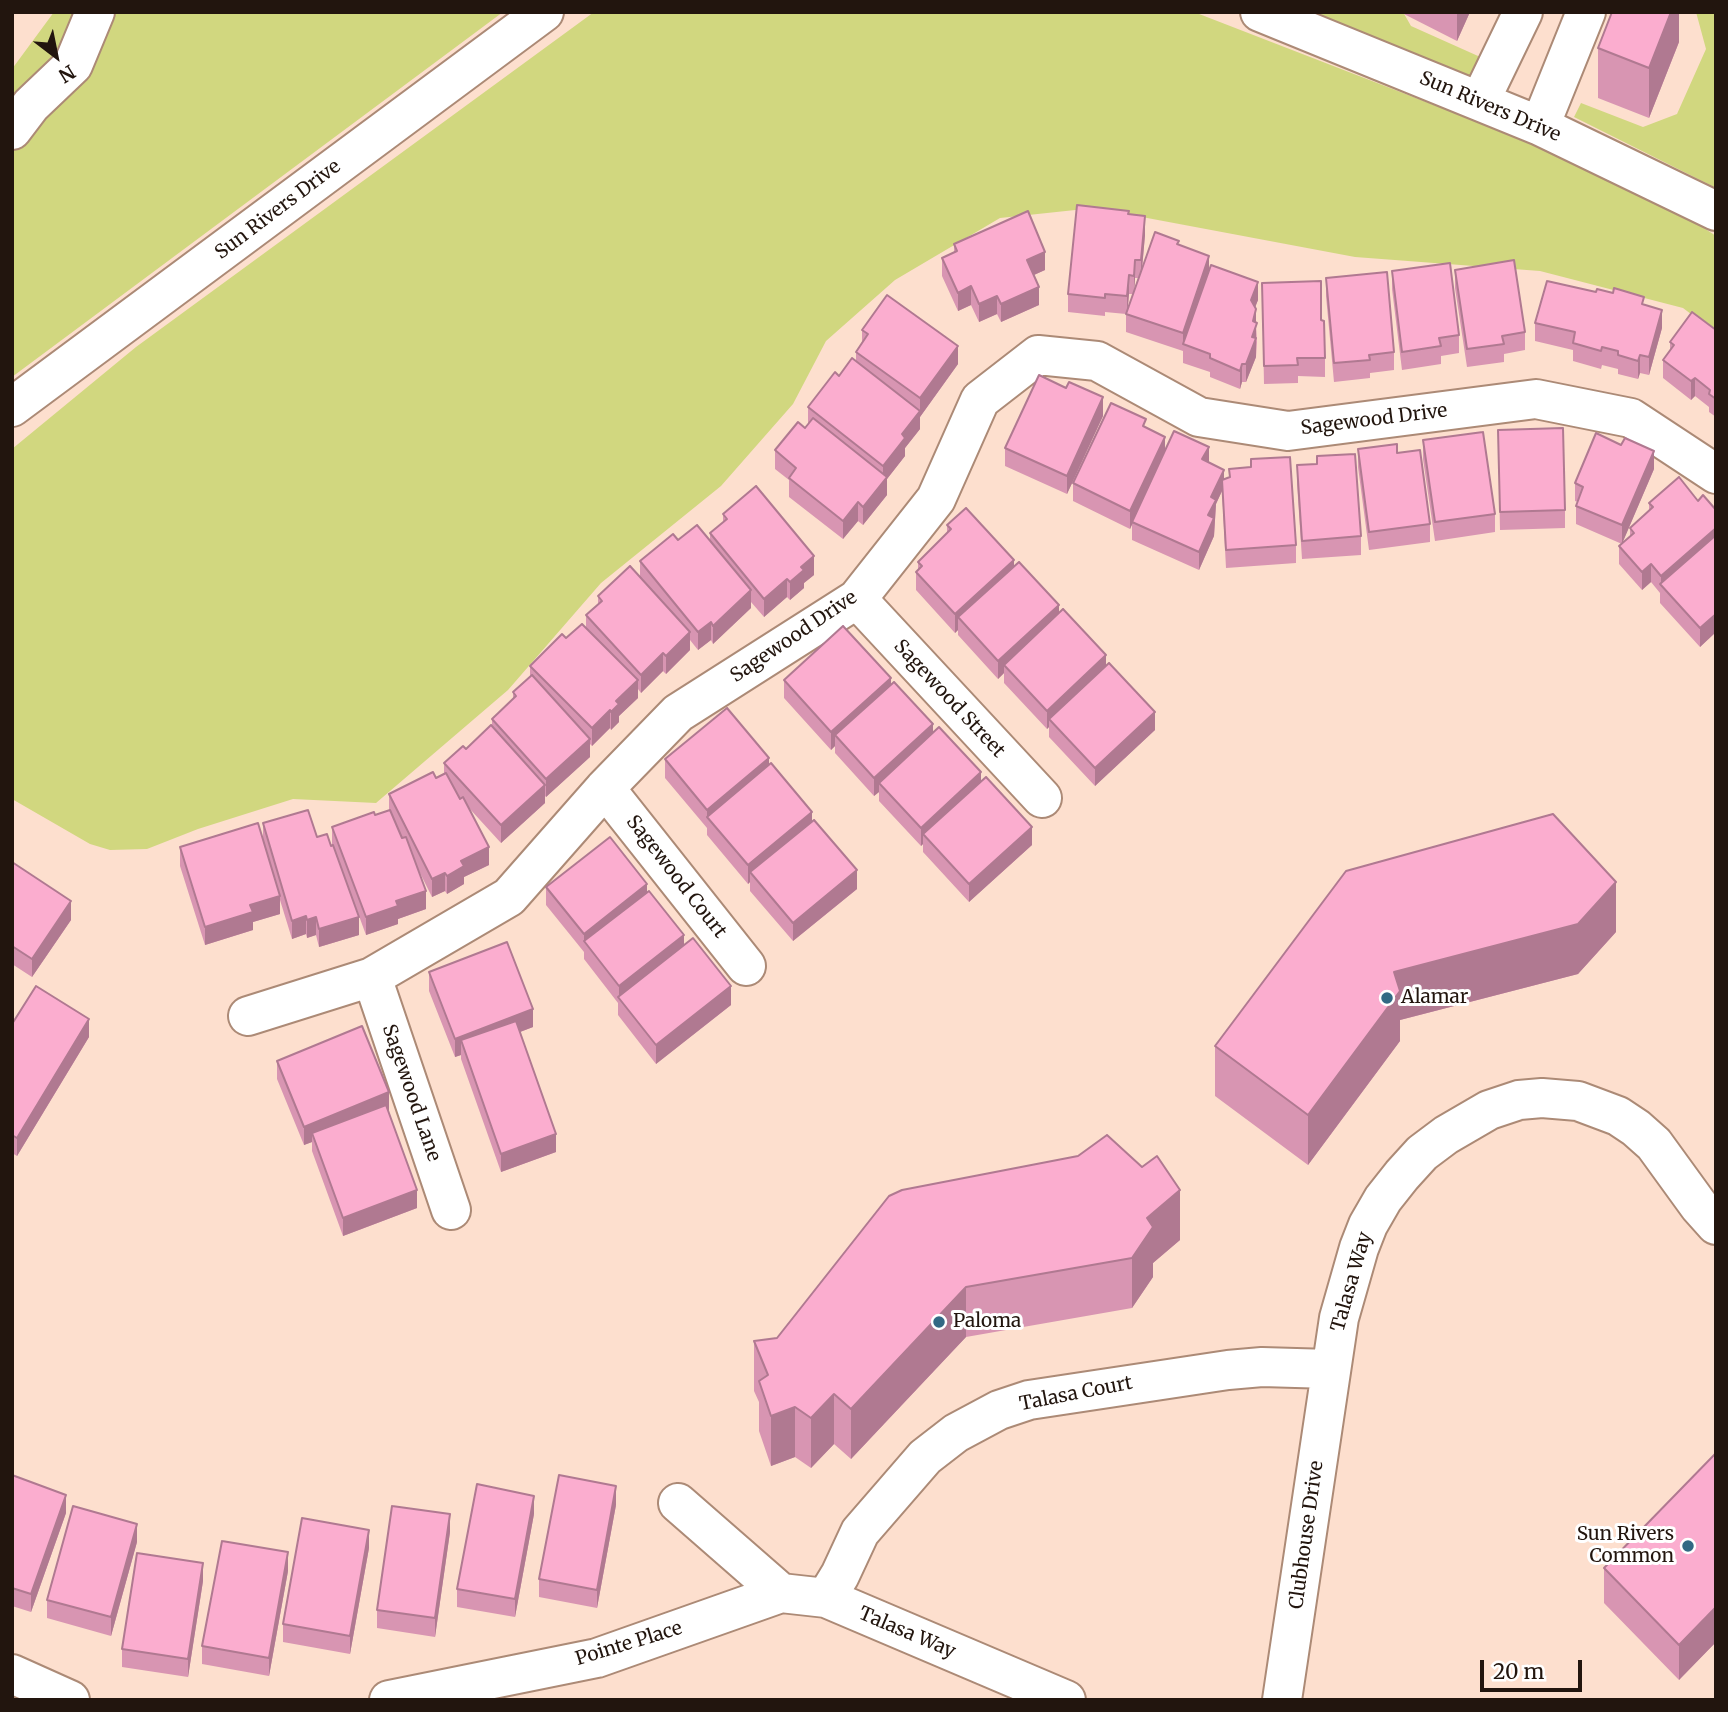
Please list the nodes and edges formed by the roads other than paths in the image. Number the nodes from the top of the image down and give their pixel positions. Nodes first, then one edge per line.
1 (95, 12) edge
2 (544, 12) edge
3 (1261, 12) edge
4 (1523, 12) edge
5 (1586, 12) edge
6 (1480, 101) junction
7 (1540, 126) junction
8 (12, 130) edge
9 (1716, 211) edge
10 (12, 407) edge
11 (1716, 474) edge
12 (857, 599) junction
13 (606, 788) junction
14 (1042, 798) dead end
15 (746, 966) dead end
16 (372, 977) junction
17 (248, 1016) dead end
18 (451, 1210) dead end
19 (1716, 1225) edge
20 (1330, 1370) junction
21 (678, 1503) dead end
22 (781, 1593) junction
23 (826, 1598) junction
24 (12, 1674) edge
25 (70, 1700) edge
26 (389, 1700) edge
27 (1066, 1700) edge
28 (1282, 1700) edge

1 - 8 street
2 - 10 street, Sun Rivers Drive
3 - 6 street, Sun Rivers Drive
4 - 6 street
5 - 7 street
6 - 7 street, Sun Rivers Drive
7 - 9 street, Sun Rivers Drive
11 - 12 street, Sagewood Drive
12 - 13 street, Sagewood Drive
12 - 14 street, Sagewood Street
13 - 15 street, Sagewood Court
13 - 16 street, Sagewood Drive
16 - 17 street, Sagewood Drive
16 - 18 street, Sagewood Lane
19 - 20 street, Talasa Way
20 - 23 street, Talasa Court
20 - 28 street, Clubhouse Drive
21 - 22 street
22 - 23 street, Pointe Place
22 - 26 street, Pointe Place
23 - 27 street, Talasa Way
24 - 25 street

